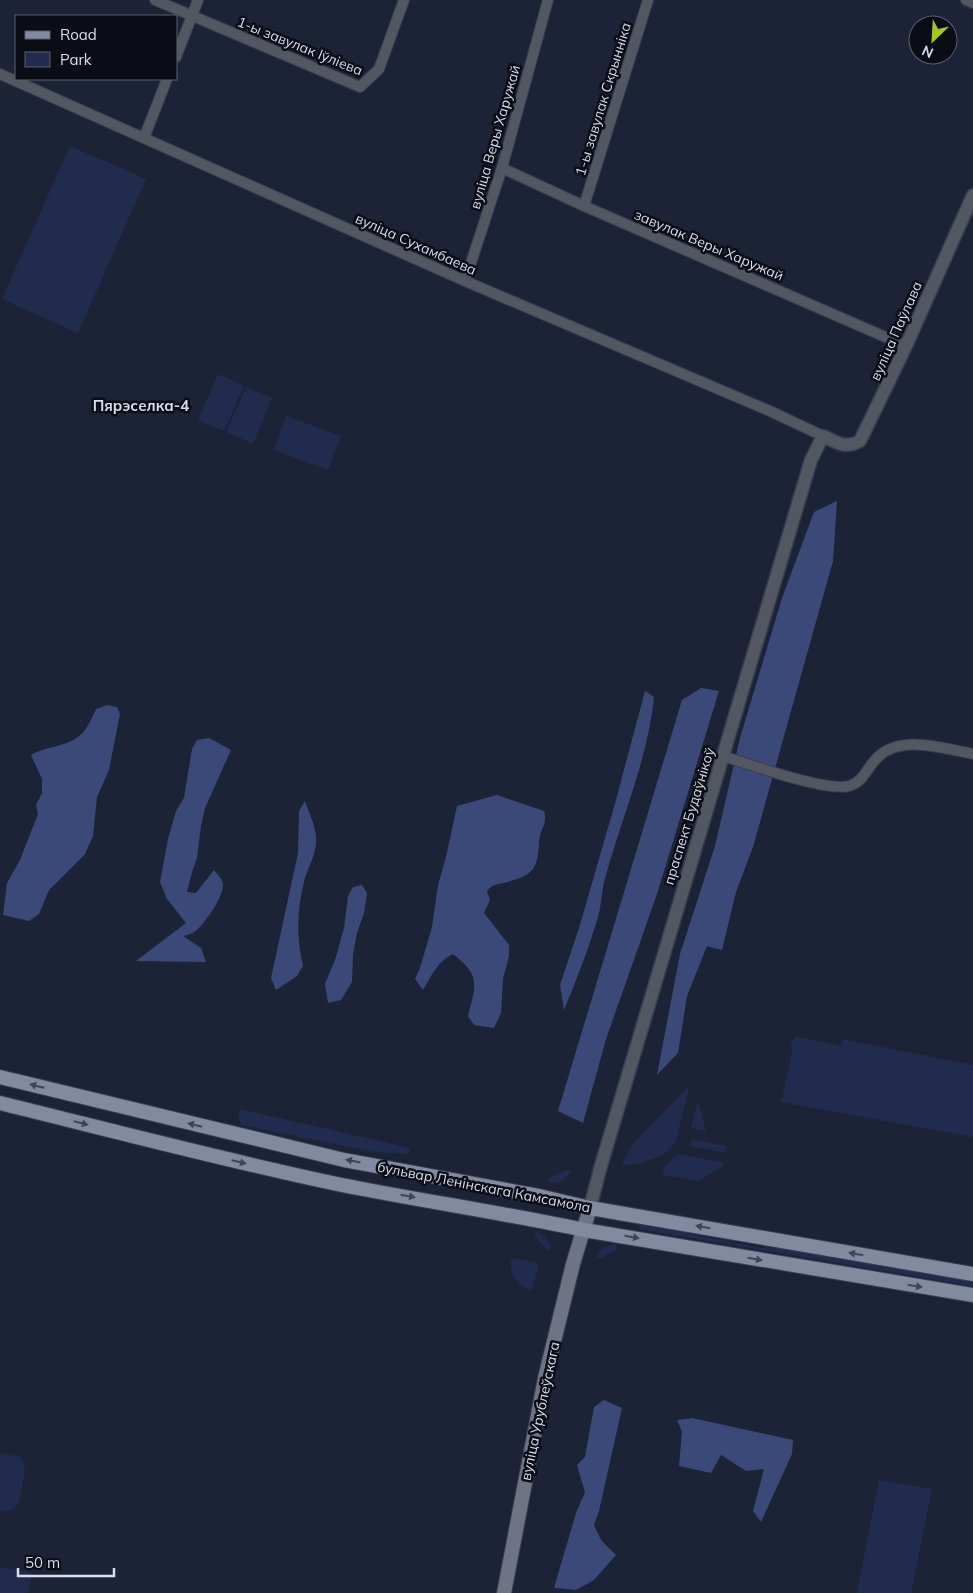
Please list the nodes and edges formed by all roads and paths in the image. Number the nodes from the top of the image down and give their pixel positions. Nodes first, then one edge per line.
1 (155, 0) edge
2 (198, 0) edge
3 (404, 0) edge
4 (548, 0) edge
5 (648, 0) edge
6 (966, 0) edge
7 (973, 3) edge
8 (192, 16) junction
9 (178, 52) edge
10 (0, 74) edge
11 (168, 80) edge
12 (144, 138) junction
13 (502, 168) junction
14 (973, 195) edge
15 (584, 206) junction
16 (465, 281) junction
17 (906, 346) junction
18 (823, 436) junction
19 (973, 754) edge
20 (723, 756) junction
21 (0, 1077) edge
22 (0, 1103) edge
23 (590, 1208) junction
24 (584, 1230) junction
25 (973, 1274) edge
26 (973, 1296) edge
27 (504, 1593) edge

1 - 8 street
2 - 8 street
3 - 8 street, 1-ы завулак Іўліева
4 - 13 street, вуліца Веры Харужай
5 - 15 street, 1-ы завулак Скрынніка
6 - 7 street
8 - 9 street
10 - 12 street, вуліца Сухамбаева
11 - 12 street
12 - 16 street, вуліца Сухамбаева
13 - 15 street, завулак Веры Харужай
13 - 16 street, вуліца Веры Харужай
14 - 17 street, вуліца Паўлава
15 - 17 street, завулак Веры Харужай
16 - 18 street, вуліца Сухамбаева
17 - 18 street, вуліца Паўлава
18 - 20 street, праспект Будаўнікоў
19 - 20 street
20 - 23 street, праспект Будаўнікоў
23 -> 21 main road, бульвар Ленінскага Камсамола
22 -> 24 main road, бульвар Ленінскага Камсамола
23 - 24 main road, вуліца Урублеўскага
25 -> 23 main road, бульвар Ленінскага Камсамола
24 -> 26 main road, бульвар Ленінскага Камсамола
24 - 27 main road, вуліца Урублеўскага

